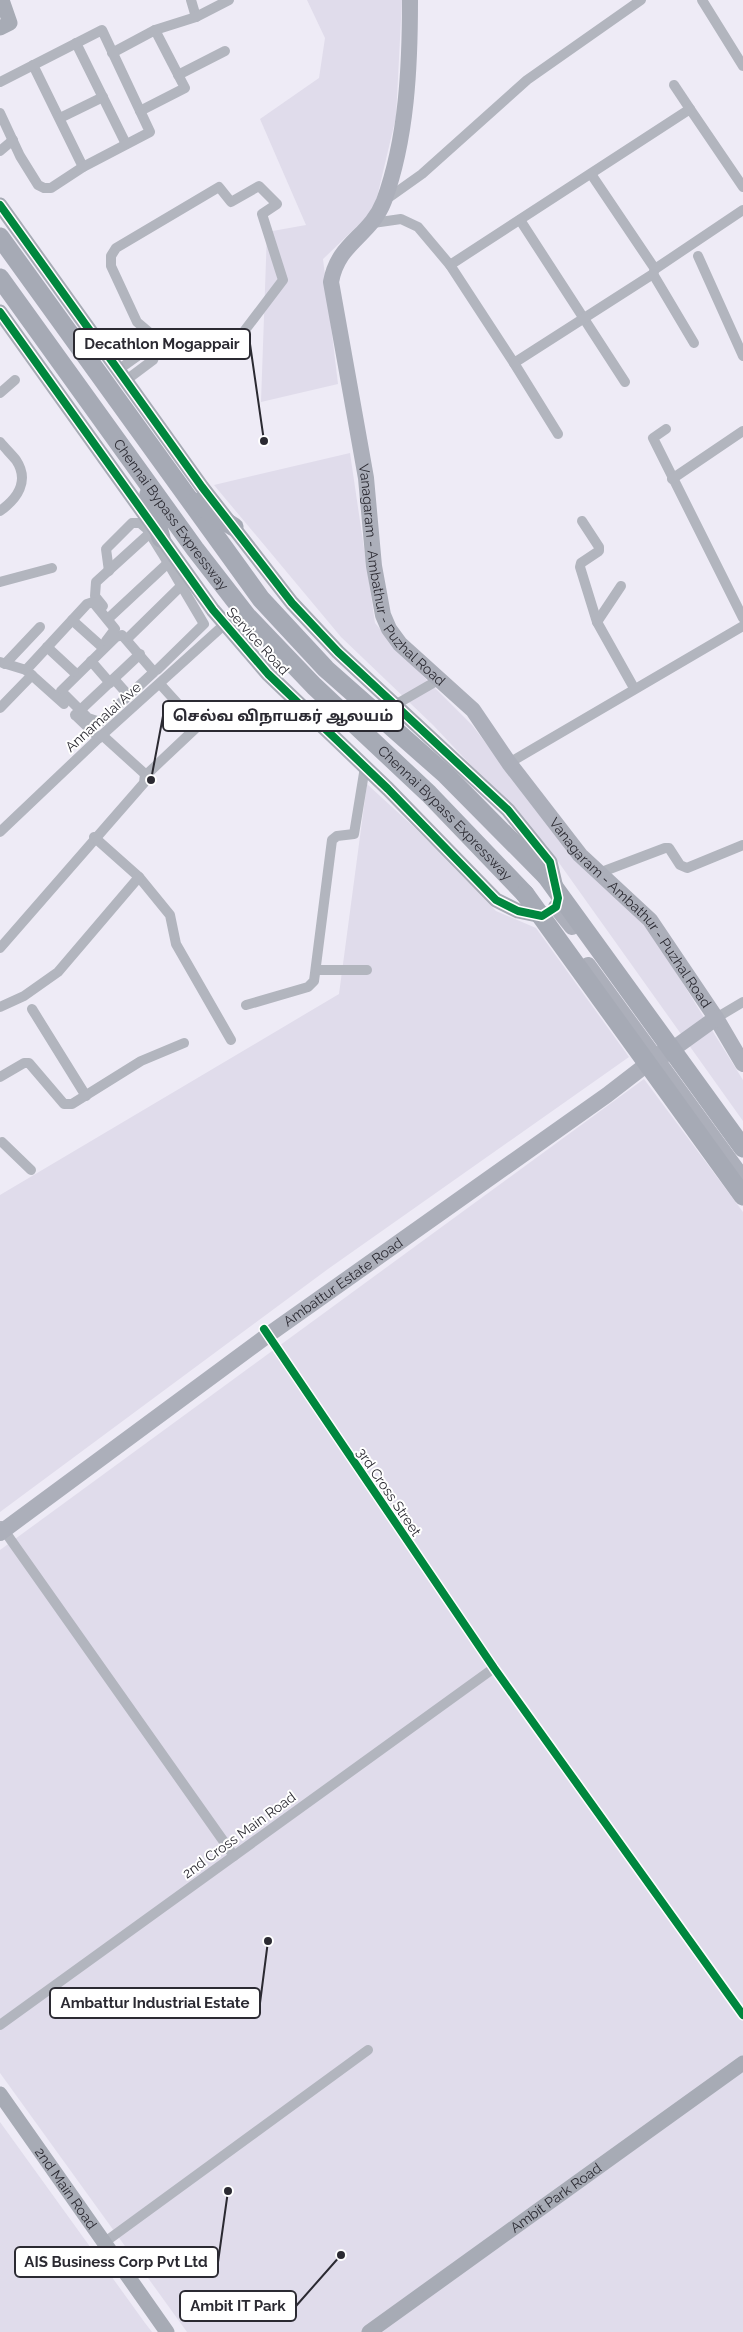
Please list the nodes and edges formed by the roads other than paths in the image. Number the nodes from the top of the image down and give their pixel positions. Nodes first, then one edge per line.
1 (2, 0) edge
2 (191, 0) edge
3 (229, 0) edge
4 (410, 0) edge
5 (641, 0) edge
6 (702, 0) edge
7 (196, 17) junction
8 (0, 28) edge
9 (155, 30) junction
10 (76, 43) junction
11 (225, 51) dead end
12 (112, 52) junction
13 (33, 65) junction
14 (743, 66) edge
15 (178, 75) junction
16 (0, 82) edge
17 (674, 84) dead end
18 (103, 97) junction
19 (140, 110) junction
20 (690, 110) junction
21 (0, 113) edge
22 (60, 118) junction
23 (13, 140) junction
24 (126, 144) junction
25 (0, 151) edge
26 (83, 167) junction
27 (591, 174) junction
28 (743, 187) edge
29 (384, 201) junction
30 (0, 205) edge
31 (743, 210) edge
32 (520, 220) junction
33 (373, 223) junction
34 (0, 237) edge
35 (698, 256) dead end
36 (450, 265) junction
37 (654, 271) junction
38 (0, 278) edge
39 (0, 312) edge
40 (583, 318) junction
41 (168, 338) junction
42 (694, 343) dead end
43 (743, 356) edge
44 (514, 363) junction
45 (121, 376) junction
46 (15, 380) dead end
47 (625, 382) dead end
48 (0, 393) edge
49 (666, 429) dead end
50 (743, 430) edge
51 (558, 434) dead end
52 (1, 445) edge
53 (672, 479) junction
54 (147, 484) junction
55 (184, 494) junction
56 (0, 511) edge
57 (582, 521) dead end
58 (234, 527) junction
59 (155, 536) junction
60 (168, 563) junction
61 (52, 568) dead end
62 (109, 570) junction
63 (0, 582) edge
64 (181, 586) junction
65 (621, 586) dead end
66 (110, 616) junction
67 (743, 618) edge
68 (72, 620) junction
69 (597, 622) junction
70 (204, 624) junction
71 (225, 624) junction
72 (743, 626) edge
73 (40, 627) dead end
74 (211, 636) junction
75 (128, 637) junction
76 (101, 646) junction
77 (47, 647) junction
78 (140, 654) junction
79 (91, 661) junction
80 (2, 663) edge
81 (29, 670) junction
82 (157, 670) junction
83 (74, 672) junction
84 (440, 679) junction
85 (112, 681) junction
86 (162, 681) junction
87 (634, 688) junction
88 (54, 691) junction
89 (129, 696) junction
90 (395, 705) junction
91 (0, 708) edge
92 (77, 712) junction
93 (100, 736) junction
94 (509, 762) junction
95 (365, 767) junction
96 (145, 776) junction
97 (2, 825) edge
98 (94, 837) junction
99 (743, 845) edge
100 (599, 873) junction
101 (139, 877) junction
102 (552, 909) junction
103 (0, 948) edge
104 (316, 970) junction
105 (367, 970) dead end
106 (743, 1002) edge
107 (246, 1005) dead end
108 (0, 1007) edge
109 (32, 1008) dead end
110 (716, 1018) junction
111 (231, 1040) dead end
112 (184, 1043) dead end
113 (659, 1052) junction
114 (743, 1064) edge
115 (0, 1077) edge
116 (86, 1096) junction
117 (1, 1141) edge
118 (743, 1148) edge
119 (743, 1158) edge
120 (31, 1170) dead end
121 (743, 1178) edge
122 (743, 1196) edge
123 (266, 1332) junction
124 (1, 1527) edge
125 (494, 1668) junction
126 (234, 1856) junction
127 (743, 2015) edge
128 (0, 2024) edge
129 (368, 2050) dead end
130 (743, 2063) edge
131 (0, 2094) edge
132 (106, 2242) junction
133 (167, 2332) edge
134 (369, 2332) edge

1 - 8 street
2 - 7 street
3 - 7 street
4 - 29 main road, Vanagaram - Ambathur - Puzhal Road
5 - 29 street
6 - 14 street
7 - 9 street
9 - 12 street
9 - 15 street
10 - 12 street
10 - 13 street
10 - 18 street
11 - 15 street
12 - 19 street
13 - 16 street
13 - 22 street
15 - 19 street
17 - 20 street
18 - 22 street
18 - 24 street
19 - 24 street
20 - 27 street
20 - 28 street
21 - 23 street
22 - 26 street
23 - 25 street
23 - 26 street
24 - 26 street
27 - 32 street
27 - 37 street
29 - 33 main road, Vanagaram - Ambathur - Puzhal Road
30 - 45 street
31 - 37 street
32 - 36 street
32 - 40 street
33 - 36 street
33 - 84 main road, Vanagaram - Ambathur - Puzhal Road
34 - 55 highway, Chennai Bypass Expressway
35 - 43 street
36 - 44 street
37 - 40 street
37 - 42 street
38 - 54 highway, Chennai Bypass Expressway
39 - 59 street, Service Road
40 - 44 street
40 - 47 street
41 - 41 street
41 - 45 street
44 - 51 street
45 - 58 street
46 - 48 street
49 - 53 street
50 - 53 street
52 - 56 street
53 - 67 street
54 - 59 highway
54 - 122 highway, Chennai Bypass Expressway, bridge
55 - 58 highway
55 - 118 highway, Chennai Bypass Expressway, bridge
57 - 69 street
58 - 90 street
59 - 60 street
59 - 62 street
59 - 62 street
59 - 71 street, Service Road
60 - 64 street
60 - 66 street
61 - 63 street
62 - 66 street
64 - 70 street
64 - 75 street
65 - 69 street
66 - 75 street
68 - 76 street
68 - 76 street
68 - 77 street
69 - 87 street
70 - 74 street
70 - 82 street
71 - 74 street, Annamalai Ave
71 - 95 street, Service Road
72 - 87 street
73 - 80 street
74 - 86 street, Annamalai Ave
75 - 82 street
76 - 83 street
77 - 81 street
77 - 83 street
78 - 79 street
78 - 85 street
78 - 89 street
79 - 85 street
79 - 92 street
80 - 81 street
81 - 88 street
81 - 91 street
82 - 86 street
83 - 88 street
84 - 90 street
84 - 94 main road, Vanagaram - Ambathur - Puzhal Road
85 - 89 street
85 - 92 street
86 - 93 street, Annamalai Ave
86 - 96 street
87 - 94 street
88 - 92 street
89 - 92 street
90 - 102 street
92 - 93 street
93 - 96 street
93 - 97 street, Annamalai Ave
94 - 100 main road, Vanagaram - Ambathur - Puzhal Road
95 - 102 street, Service Road
95 - 104 street
96 - 98 street
98 - 101 street
98 - 103 street
99 - 100 street
100 - 110 main road, Vanagaram - Ambathur - Puzhal Road
101 - 108 street
101 - 111 street
102 - 113 main road
104 - 105 street
104 - 107 street
106 - 110 street
109 - 116 street
110 - 113 main road, Ambattur Estate Road
110 - 114 main road, Vanagaram - Ambathur - Puzhal Road
112 - 116 street
113 - 119 main road
113 - 121 main road
113 - 123 main road, Ambattur Estate Road
115 - 116 street
117 - 120 street
123 - 124 main road, Ambattur Estate Road
123 - 125 street, 3rd Cross Street
124 - 126 street
125 - 126 street, 2nd Cross Main Road
125 - 127 street, 3rd Cross Street
126 - 128 street, 2nd Cross Main Road
129 - 132 street
130 - 134 street, Ambit Park Road
131 - 132 street, 2nd Main Road
132 - 133 street, 2nd Main Road

